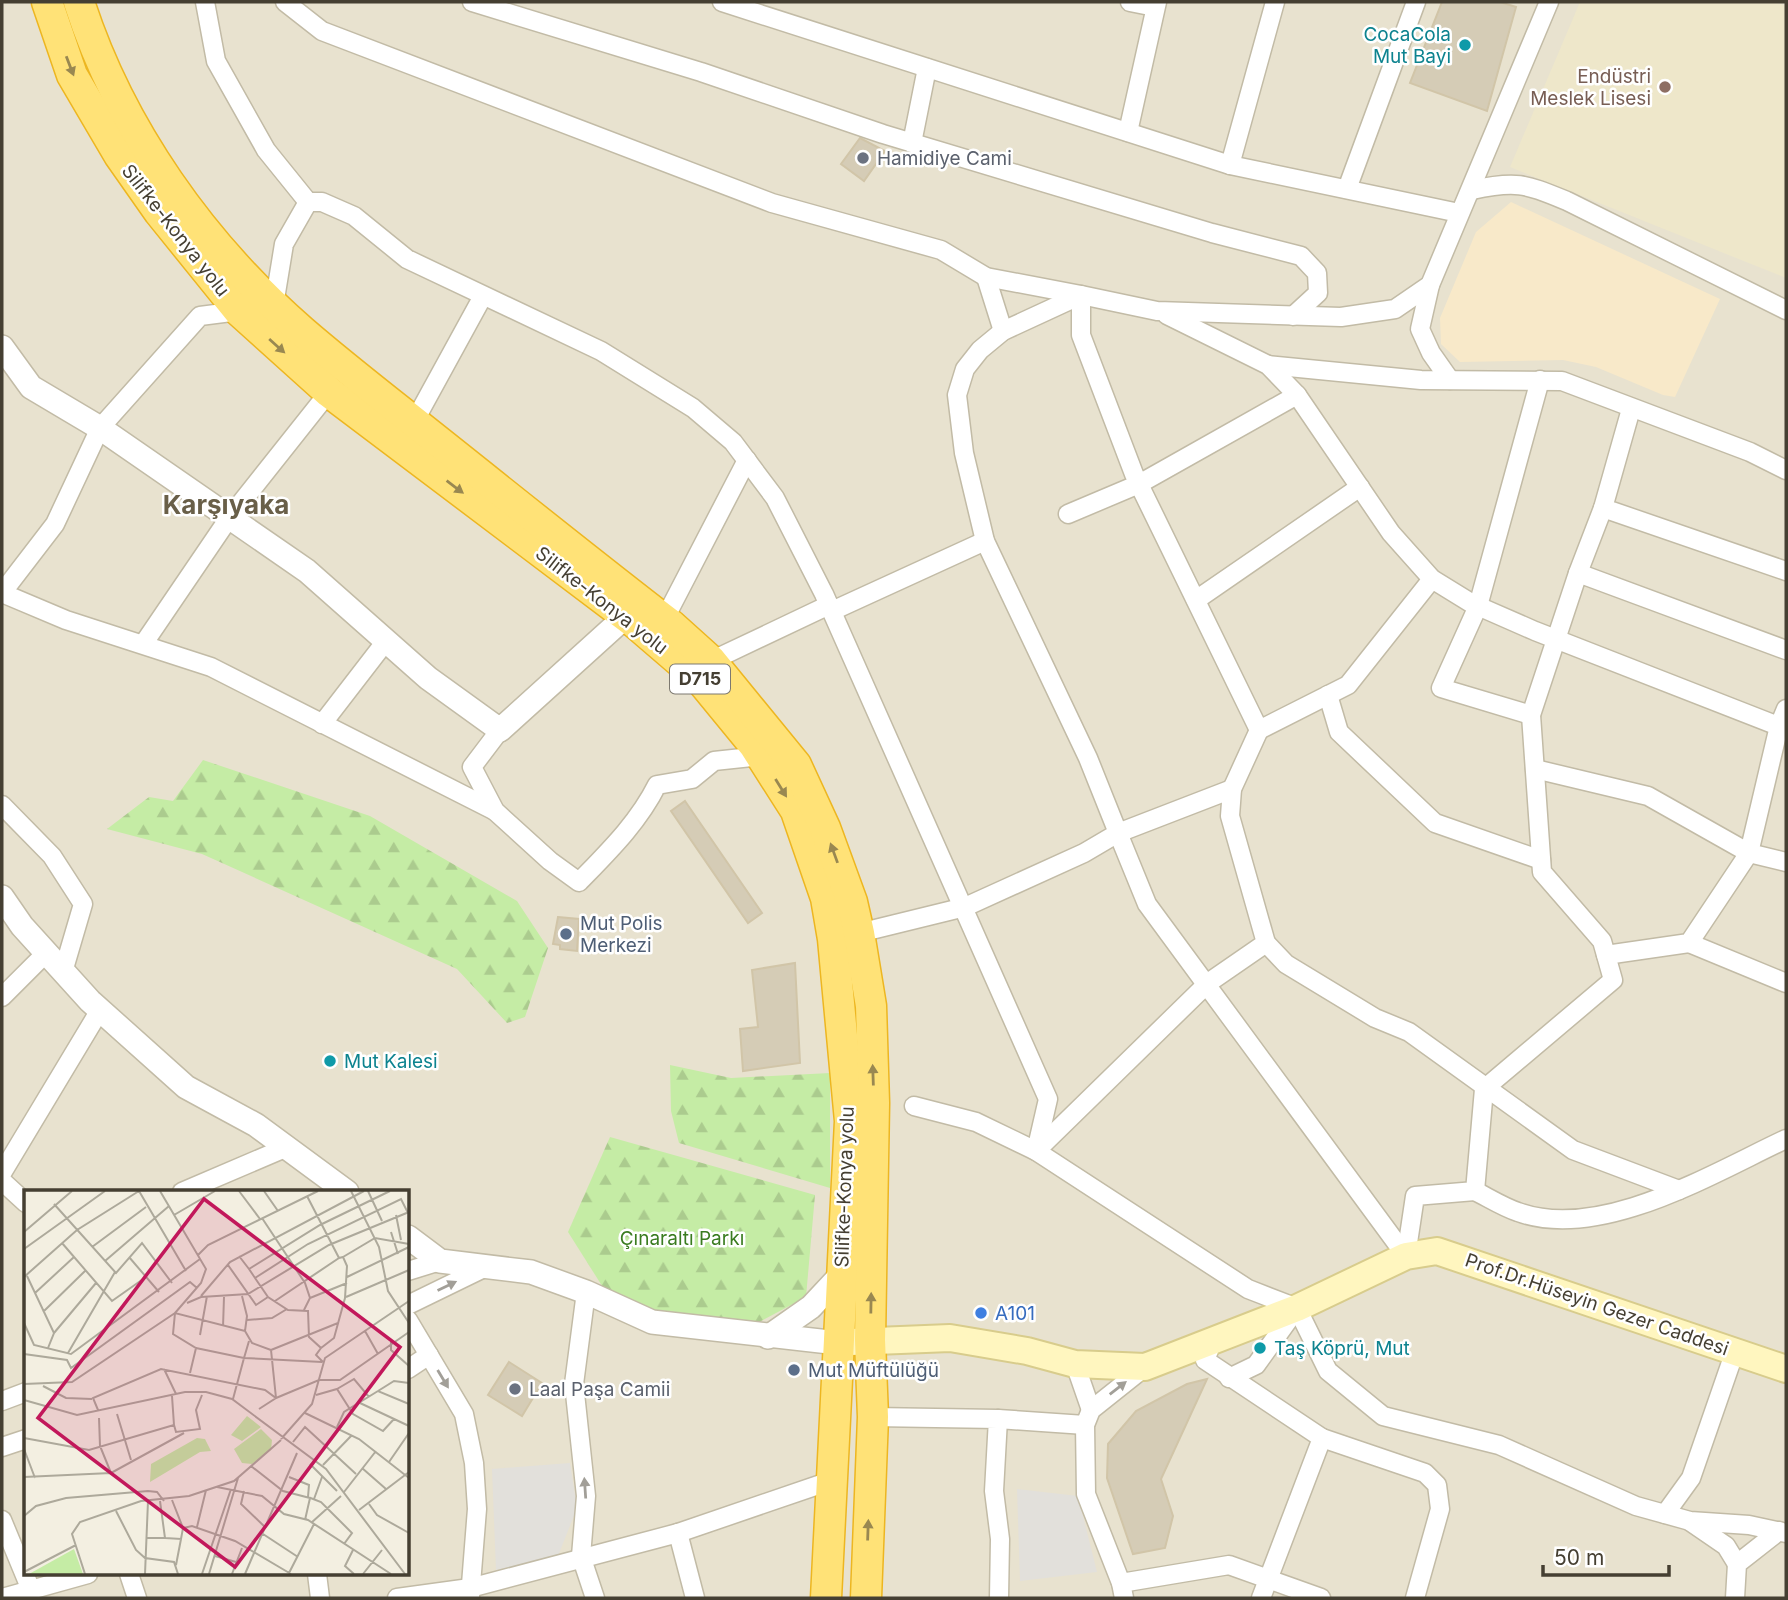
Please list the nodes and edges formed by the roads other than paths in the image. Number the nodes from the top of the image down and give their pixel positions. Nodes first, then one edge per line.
1 (47, 2) edge
2 (79, 2) edge
3 (205, 2) edge
4 (285, 2) edge
5 (722, 2) edge
6 (1130, 2) edge
7 (1275, 2) edge
8 (1416, 2) edge
9 (1549, 2) edge
10 (483, 4) edge
11 (1156, 5) edge
12 (927, 68) junction
13 (1128, 132) junction
14 (912, 143) junction
15 (1230, 165) junction
16 (1348, 189) junction
17 (1472, 190) junction
18 (308, 202) junction
19 (1459, 214) junction
20 (986, 277) junction
21 (1430, 285) junction
22 (1081, 295) junction
23 (483, 296) junction
24 (274, 305) junction
25 (1786, 310) edge
26 (239, 311) junction
27 (1157, 311) junction
28 (1293, 316) junction
29 (1003, 331) junction
30 (2, 347) edge
31 (1268, 365) junction
32 (1450, 380) junction
33 (1540, 380) junction
34 (329, 392) junction
35 (1297, 395) junction
36 (1631, 409) junction
37 (414, 422) junction
38 (100, 428) junction
39 (747, 460) junction
40 (1786, 470) edge
41 (1139, 484) junction
42 (1360, 487) junction
43 (1603, 508) junction
44 (1068, 514) dead end
45 (229, 518) junction
46 (985, 541) junction
47 (1786, 571) edge
48 (1578, 573) junction
49 (1432, 579) junction
50 (2, 593) edge
51 (1196, 600) junction
52 (1478, 606) junction
53 (830, 608) junction
54 (644, 613) junction
55 (386, 641) junction
56 (1558, 641) junction
57 (144, 643) junction
58 (1786, 650) edge
59 (712, 662) junction
60 (1328, 695) junction
61 (1786, 709) edge
62 (1531, 715) junction
63 (322, 724) junction
64 (1783, 728) edge
65 (500, 730) junction
66 (1259, 730) junction
67 (761, 756) junction
68 (1535, 769) junction
69 (1232, 789) junction
70 (2, 806) edge
71 (495, 811) junction
72 (1118, 833) junction
73 (1749, 853) junction
74 (1541, 860) junction
75 (1786, 862) edge
76 (2, 897) edge
77 (965, 907) junction
78 (859, 933) junction
79 (1266, 943) junction
80 (1689, 943) junction
81 (46, 953) junction
82 (1606, 954) junction
83 (63, 972) junction
84 (1208, 983) junction
85 (1786, 983) edge
86 (2, 997) edge
87 (100, 1010) junction
88 (1484, 1089) junction
89 (914, 1106) dead end
90 (1786, 1139) edge
91 (285, 1148) junction
92 (1036, 1151) junction
93 (2, 1173) edge
94 (2, 1181) edge
95 (188, 1190) edge
96 (344, 1190) edge
97 (1679, 1190) junction
98 (1475, 1191) junction
99 (24, 1201) edge
100 (410, 1238) edge
101 (1406, 1256) junction
102 (440, 1261) junction
103 (486, 1266) junction
104 (410, 1270) edge
105 (841, 1276) junction
106 (586, 1292) junction
107 (410, 1304) edge
108 (1297, 1308) junction
109 (410, 1323) edge
110 (1275, 1327) junction
111 (768, 1337) junction
112 (870, 1340) junction
113 (838, 1343) junction
114 (1212, 1343) junction
115 (1027, 1351) junction
116 (1735, 1351) junction
117 (429, 1355) junction
118 (1075, 1364) junction
119 (1145, 1367) junction
120 (410, 1368) edge
121 (1786, 1369) edge
122 (1229, 1378) junction
123 (24, 1393) edge
124 (2, 1401) edge
125 (873, 1417) junction
126 (1088, 1417) junction
127 (998, 1419) junction
128 (1322, 1438) junction
129 (24, 1439) edge
130 (2, 1447) edge
131 (834, 1480) junction
132 (1665, 1514) junction
133 (2, 1520) edge
134 (1690, 1521) junction
135 (1783, 1532) edge
136 (678, 1533) junction
137 (581, 1556) junction
138 (1737, 1564) junction
139 (24, 1573) edge
140 (25, 1576) edge
141 (81, 1576) edge
142 (131, 1576) edge
143 (317, 1576) edge
144 (1268, 1579) junction
145 (31, 1590) junction
146 (1122, 1591) edge
147 (470, 1593) edge
148 (2, 1598) edge
149 (137, 1598) edge
150 (320, 1598) edge
151 (397, 1598) edge
152 (595, 1598) edge
153 (695, 1598) edge
154 (826, 1598) edge
155 (866, 1598) edge
156 (999, 1598) edge
157 (1261, 1598) edge
158 (1321, 1598) edge
159 (1415, 1598) edge
160 (1735, 1598) edge

1 -> 26 highway, Silifke-Konya yolu / D715
2 - 24 highway, Silifke-Konya yolu / D715
3 - 18 street
4 - 20 street
5 - 12 street
6 - 11 street
7 - 15 street
8 - 16 street
9 - 17 street
10 - 14 street
11 - 13 street
12 - 13 street
12 - 14 street
13 - 15 street
14 - 28 street
15 - 16 street
16 - 19 street
17 - 19 street
17 - 25 street
18 - 23 street
18 - 24 street
19 - 21 street
20 - 22 street
20 - 29 street
21 - 28 street
21 - 32 street
22 - 27 street
22 - 29 street
22 - 41 street
23 - 37 street
23 - 39 street
24 - 37 highway, Silifke-Konya yolu / D715
26 -> 34 highway, Silifke-Konya yolu / D715
26 - 38 street
27 - 28 street
27 - 31 street
29 - 46 street
30 - 38 street
31 - 32 street
31 - 35 street
32 - 33 street
33 - 36 street
33 - 52 street
34 - 45 street
34 -> 54 highway, Silifke-Konya yolu / D715
35 - 41 street
35 - 42 street
36 - 40 street
36 - 43 street
37 - 54 highway, Silifke-Konya yolu / D715
38 - 45 street
38 - 50 street
39 - 53 street
39 - 54 street
41 - 44 street
41 - 51 street
42 - 49 street
42 - 51 street
43 - 47 street
43 - 48 street
45 - 55 street
45 - 57 street
46 - 53 street
46 - 72 street
48 - 56 street
48 - 58 street
49 - 52 street
49 - 60 street
50 - 57 street
51 - 66 street
52 - 56 street
52 - 62 street
53 - 59 street
53 - 77 street
54 - 59 highway, Silifke-Konya yolu / D715
54 - 65 street
54 - 67 highway, Silifke-Konya yolu / D715
55 - 63 street
55 - 65 street
56 - 62 street
56 - 64 street
57 - 63 street
78 -> 59 highway, Silifke-Konya yolu / D715
60 - 66 street
60 - 74 street
61 - 64 street
62 - 68 street
63 - 71 street
64 - 73 street
65 - 71 street
66 - 69 street
67 - 71 street
67 -> 105 highway, Silifke-Konya yolu / D715
68 - 73 street
68 - 74 street
69 - 72 street
69 - 79 street
70 - 83 street
72 - 77 street
72 - 84 street
73 - 75 street
73 - 80 street
74 - 82 street
76 - 81 street
77 - 78 street
77 - 92 street
112 -> 78 highway, Silifke-Konya yolu / D715
79 - 84 street
79 - 88 street
80 - 82 street
80 - 85 street
81 - 83 street
81 - 86 street
82 - 88 street
83 - 87 street
84 - 92 street
84 - 101 street
87 - 91 street
87 - 93 street
88 - 97 street
88 - 98 street
89 - 92 street
90 - 97 street
91 - 95 street
91 - 96 street
92 - 108 street
94 - 99 street
97 - 98 street
98 - 101 street
100 - 102 street
101 - 108 main road, Prof.Dr.Hüseyin Gezer Caddesi
101 - 116 main road, Prof.Dr.Hüseyin Gezer Caddesi
102 - 103 street
102 - 104 street
103 - 106 street
107 -> 103 street
105 - 111 street
105 - 113 highway, Silifke-Konya yolu / D715
106 - 111 street
137 -> 106 street
108 - 110 main road, Prof.Dr.Hüseyin Gezer Caddesi
108 - 132 street
109 - 117 street
110 - 114 main road, Prof.Dr.Hüseyin Gezer Caddesi
110 - 122 street
111 - 113 street
112 - 113 main road
112 - 115 main road
112 - 125 highway, Silifke-Konya yolu / D715
113 - 131 highway, Silifke-Konya yolu / D715
114 - 115 main road
114 - 119 main road, Prof.Dr.Hüseyin Gezer Caddesi
114 - 122 street
115 - 118 main road
116 - 121 main road, Prof.Dr.Hüseyin Gezer Caddesi
116 - 132 street
117 - 120 street
117 -> 147 street
118 - 119 main road
118 - 126 street
126 -> 119 street
122 - 128 street
123 - 124 street
125 - 127 street
155 -> 125 highway, Silifke-Konya yolu / D715
126 - 127 street
126 - 146 street
127 - 156 street
128 - 144 street
128 - 159 street
129 - 130 street
131 - 136 street
131 - 154 highway, Silifke-Konya yolu / D715
132 - 134 street
133 - 139 street
134 - 135 street
134 - 138 street
135 - 138 street
136 - 137 street
136 - 153 street
137 - 147 street
137 - 152 street
138 - 160 street
140 - 145 street
141 - 145 street
142 - 149 street
143 - 150 street
144 - 146 street
144 - 157 street
144 - 158 street
145 - 148 street
147 - 151 street

